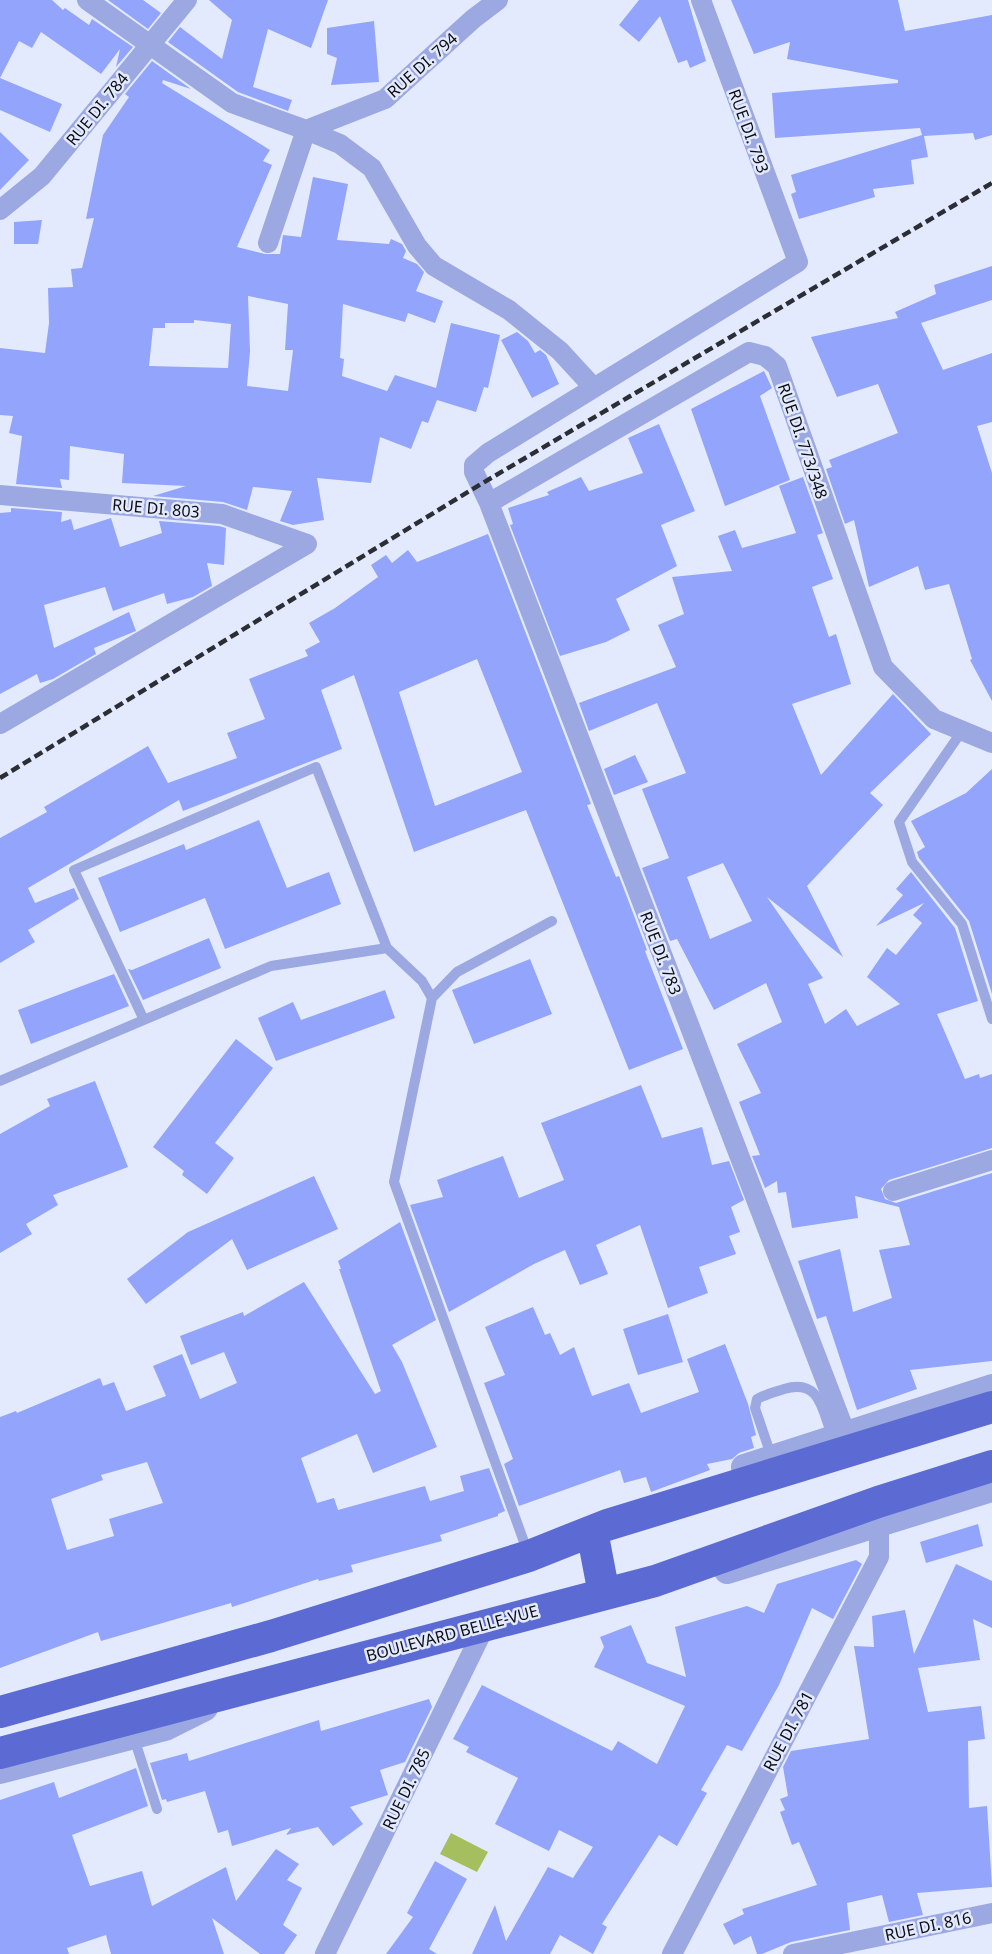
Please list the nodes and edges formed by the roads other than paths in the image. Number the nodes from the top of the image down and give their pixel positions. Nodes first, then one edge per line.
1 (87, 0) edge
2 (188, 0) edge
3 (498, 0) edge
4 (700, 0) edge
5 (149, 45) junction
6 (306, 130) junction
7 (0, 210) edge
8 (268, 243) dead end
9 (594, 388) junction
10 (0, 495) edge
11 (489, 503) junction
12 (0, 724) edge
13 (962, 731) junction
14 (992, 743) edge
15 (552, 921) dead end
16 (387, 948) junction
17 (432, 998) junction
18 (992, 1019) edge
19 (144, 1020) junction
20 (0, 1081) edge
21 (992, 1160) edge
22 (894, 1191) dead end
23 (992, 1386) edge
24 (992, 1407) edge
25 (839, 1436) junction
26 (772, 1458) junction
27 (992, 1466) edge
28 (992, 1489) edge
29 (879, 1514) junction
30 (600, 1528) junction
31 (529, 1556) junction
32 (604, 1594) junction
33 (486, 1624) junction
34 (262, 1639) junction
35 (287, 1676) junction
36 (248, 1686) junction
37 (0, 1697) edge
38 (0, 1712) edge
39 (133, 1735) junction
40 (0, 1753) edge
41 (0, 1772) edge
42 (156, 1809) dead end
43 (992, 1913) edge
44 (325, 1954) edge
45 (672, 1954) edge
46 (793, 1954) edge

1 - 5 street
2 - 5 street, RUE DI. 784
3 - 6 street, RUE DI. 794
4 - 9 street, RUE DI. 793
5 - 6 street
5 - 7 street, RUE DI. 784
6 - 8 street
6 - 9 street
9 - 11 street, RUE DI. 783
10 - 12 street, RUE DI. 803
11 - 13 street, RUE DI. 773/348
11 - 25 street, RUE DI. 783
13 - 14 street, RUE DI. 773/348
13 - 18 lane
15 - 17 lane
16 - 17 lane
16 - 19 lane
16 - 19 lane
17 - 31 lane
19 - 20 lane
21 - 22 street
23 - 25 street
24 - 30 main road
25 - 26 street
25 - 26 lane
26 - 30 street
27 - 29 main road, BOULEVARD BELLE-VUE
28 - 29 street, BOULEVARD BELLE-VUE
29 - 32 main road, BOULEVARD BELLE-VUE
29 - 45 street, RUE DI. 781
30 - 31 main road
30 - 32 main road
31 - 34 main road
32 - 33 main road, BOULEVARD BELLE-VUE
33 - 35 main road, BOULEVARD BELLE-VUE
33 - 44 street, RUE DI. 785
34 - 35 main road
34 - 37 street
34 - 38 main road
35 - 36 main road, BOULEVARD BELLE-VUE
36 - 39 street, BOULEVARD BELLE-VUE
36 - 40 main road, BOULEVARD BELLE-VUE
39 - 41 street, BOULEVARD BELLE-VUE
39 - 42 lane
43 - 46 street, RUE DI. 816

